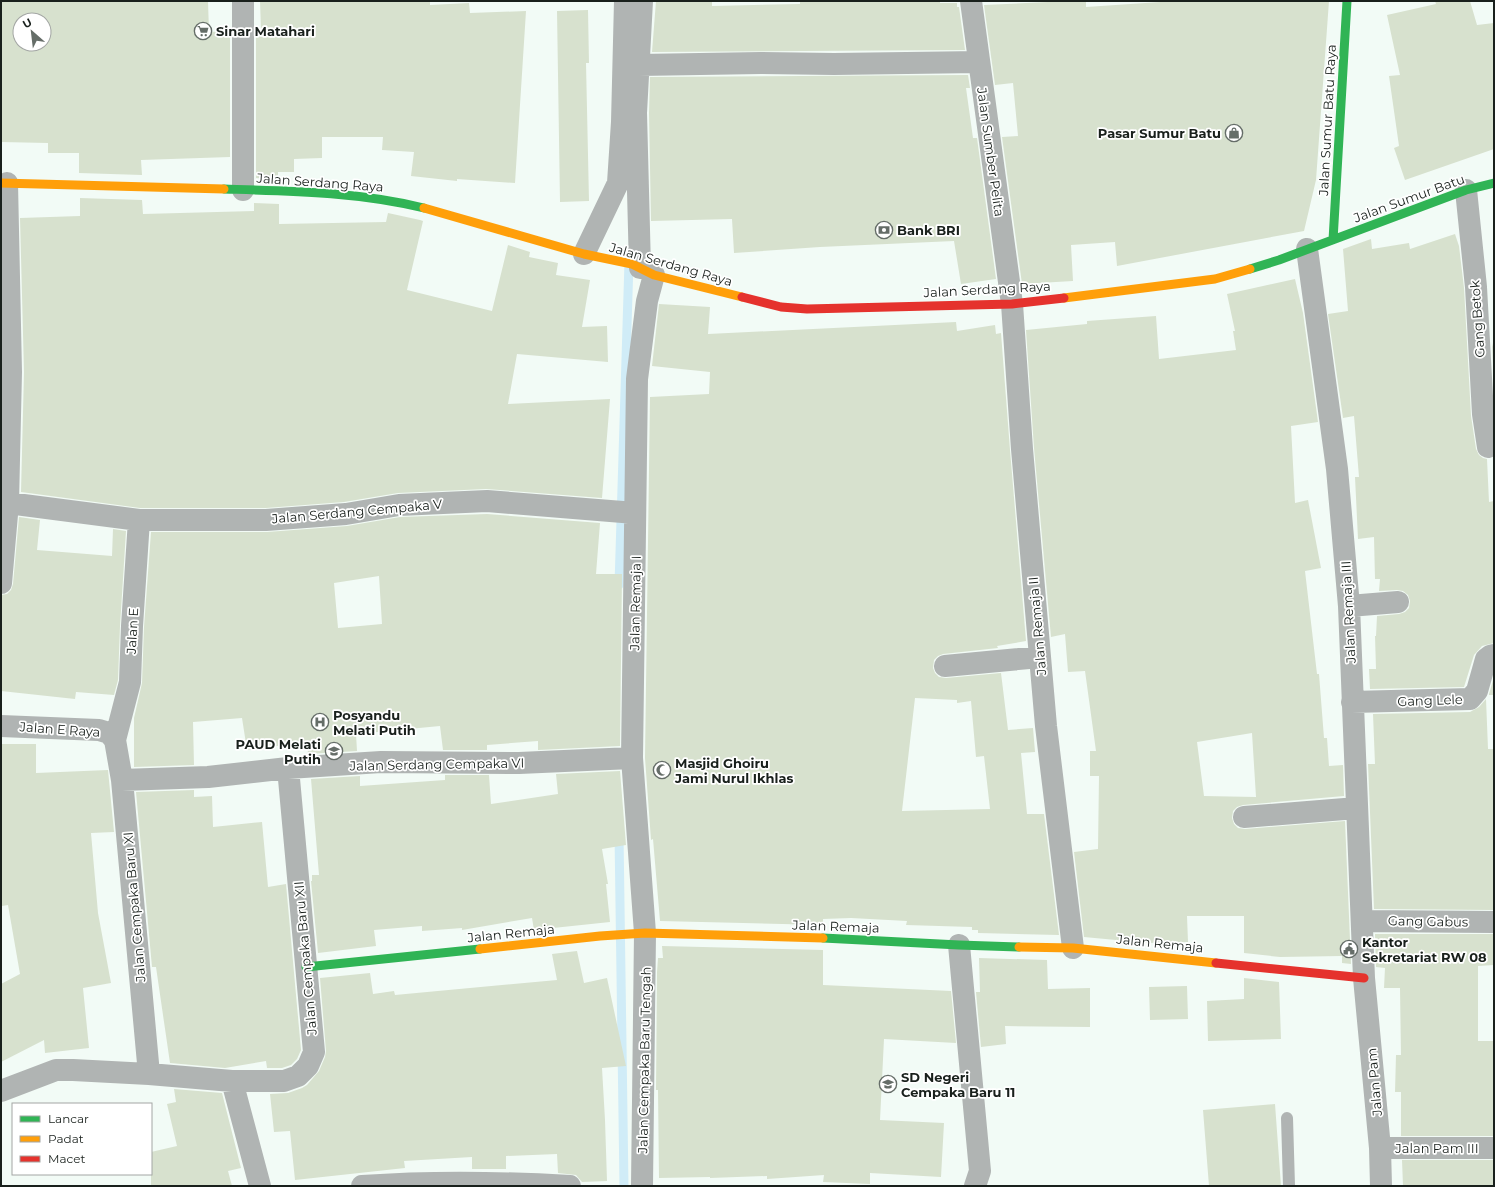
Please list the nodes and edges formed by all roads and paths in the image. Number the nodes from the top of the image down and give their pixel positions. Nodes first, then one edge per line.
1 (243, 1) edge
2 (625, 1) edge
3 (642, 1) edge
4 (970, 1) edge
5 (1347, 1) edge
6 (979, 62) junction
7 (639, 65) junction
8 (1494, 182) edge
9 (4, 183) edge
10 (243, 190) junction
11 (1466, 190) junction
12 (1333, 240) junction
13 (1307, 249) junction
14 (584, 254) junction
15 (642, 269) junction
16 (1012, 304) junction
17 (1488, 447) dead end
18 (8, 503) junction
19 (622, 512) junction
20 (139, 520) junction
21 (1, 583) edge
22 (1398, 602) dead end
23 (1349, 606) junction
24 (1040, 657) junction
25 (1489, 660) edge
26 (945, 666) dead end
27 (1352, 702) junction
28 (1, 726) edge
29 (115, 740) junction
30 (622, 759) junction
31 (288, 768) junction
32 (122, 780) junction
33 (1357, 808) junction
34 (1244, 817) dead end
35 (1362, 921) junction
36 (1494, 922) edge
37 (637, 934) junction
38 (959, 945) junction
39 (1072, 948) junction
40 (306, 968) junction
41 (1364, 978) junction
42 (149, 1074) junction
43 (232, 1081) junction
44 (1, 1091) edge
45 (1287, 1118) dead end
46 (1380, 1148) junction
47 (1494, 1148) edge
48 (260, 1186) edge
49 (362, 1186) edge
50 (570, 1186) edge
51 (642, 1186) edge
52 (975, 1186) edge
53 (1290, 1186) edge
54 (1381, 1186) edge

1 - 10 street
2 - 14 street
3 - 7 street, Jalan Remaja I
4 - 6 street, Jalan Sumber Pelita
5 - 12 street, Jalan Sumur Batu Raya
6 - 7 street
6 - 16 street, Jalan Sumber Pelita
7 - 15 street, Jalan Remaja I
8 - 11 street, Jalan Sumur Batu
9 - 10 street, Jalan Serdang Raya
9 - 18 street
10 - 14 street, Jalan Serdang Raya
11 - 12 street, Jalan Sumur Batu
11 - 17 street, Gang Betok
12 - 13 street, Jalan Serdang Raya
13 - 16 street, Jalan Serdang Raya
13 - 23 street, Jalan Remaja III
14 - 15 street, Jalan Serdang Raya
15 - 16 street, Jalan Serdang Raya
15 - 19 street, Jalan Remaja I
16 - 24 street, Jalan Remaja II
18 - 20 street, Jalan Serdang Cempaka V
18 - 21 street
19 - 20 street, Jalan Serdang Cempaka V
19 - 30 street, Jalan Remaja I
20 - 29 street, Jalan E
22 - 23 street
23 - 27 street, Jalan Remaja III
24 - 26 street
24 - 39 street, Jalan Remaja II
25 - 27 street, Gang Lele
27 - 33 street, Jalan Remaja III
28 - 29 street, Jalan E Raya
29 - 32 street, Jalan Cempaka Baru XI
30 - 31 street, Jalan Serdang Cempaka VI
30 - 37 street, Jalan Remaja I
31 - 32 street, Jalan Serdang Cempaka VI
31 - 40 street, Jalan Cempaka Baru XII
32 - 42 street, Jalan Cempaka Baru XI
33 - 34 street
33 - 35 street, Jalan Remaja III
35 - 36 street, Gang Gabus
35 - 41 street, Jalan Remaja III
37 - 38 street, Jalan Remaja
37 - 40 street, Jalan Remaja
37 - 51 street, Jalan Cempaka Baru Tengah
38 - 39 street, Jalan Remaja
38 - 52 street
39 - 41 street, Jalan Remaja
40 - 43 street, Jalan Cempaka Baru XII
41 - 46 street, Jalan Pam
42 - 43 street
42 - 44 street
43 - 48 street
45 - 53 lane
46 - 47 street, Jalan Pam III
46 - 54 street, Jalan Pam
49 - 50 street

